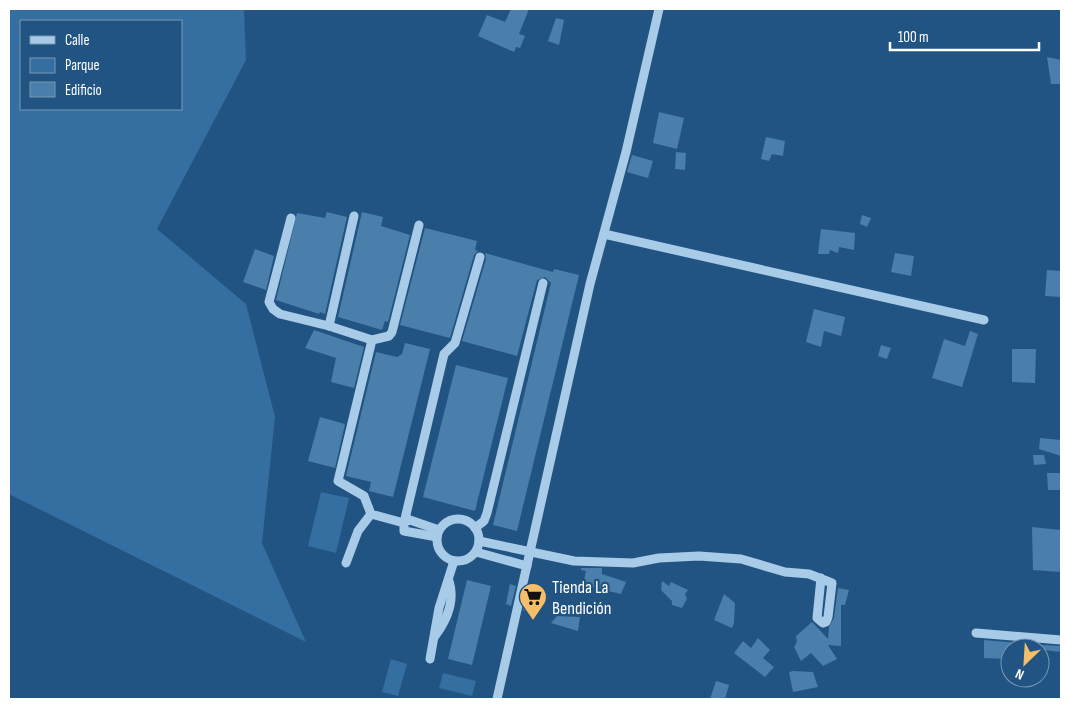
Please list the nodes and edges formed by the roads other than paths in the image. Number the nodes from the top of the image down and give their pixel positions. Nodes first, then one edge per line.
1 (660, 9) edge
2 (354, 216) dead end
3 (290, 218) dead end
4 (420, 225) dead end
5 (604, 234) junction
6 (480, 257) dead end
7 (543, 283) dead end
8 (984, 320) dead end
9 (329, 326) junction
10 (372, 340) junction
11 (371, 514) junction
12 (404, 523) junction
13 (475, 528) junction
14 (438, 533) junction
15 (479, 541) junction
16 (476, 552) junction
17 (530, 553) junction
18 (454, 561) junction
19 (346, 564) dead end
20 (527, 566) junction
21 (821, 578) dead end
22 (976, 633) dead end
23 (1061, 640) edge
24 (430, 659) dead end
25 (497, 699) edge

1 - 5 street
2 - 9 street
3 - 9 street
4 - 10 street
5 - 8 street
5 - 17 street
6 - 12 street
7 - 13 street
9 - 10 street
10 - 11 street
11 - 12 street
11 - 19 street
12 - 14 street
13 - 14 street
13 - 15 street
14 - 18 street
15 - 16 street
15 - 17 street
16 - 18 street
16 - 20 street
17 - 20 street
17 - 21 street
18 - 24 street
20 - 25 street
22 - 23 street

